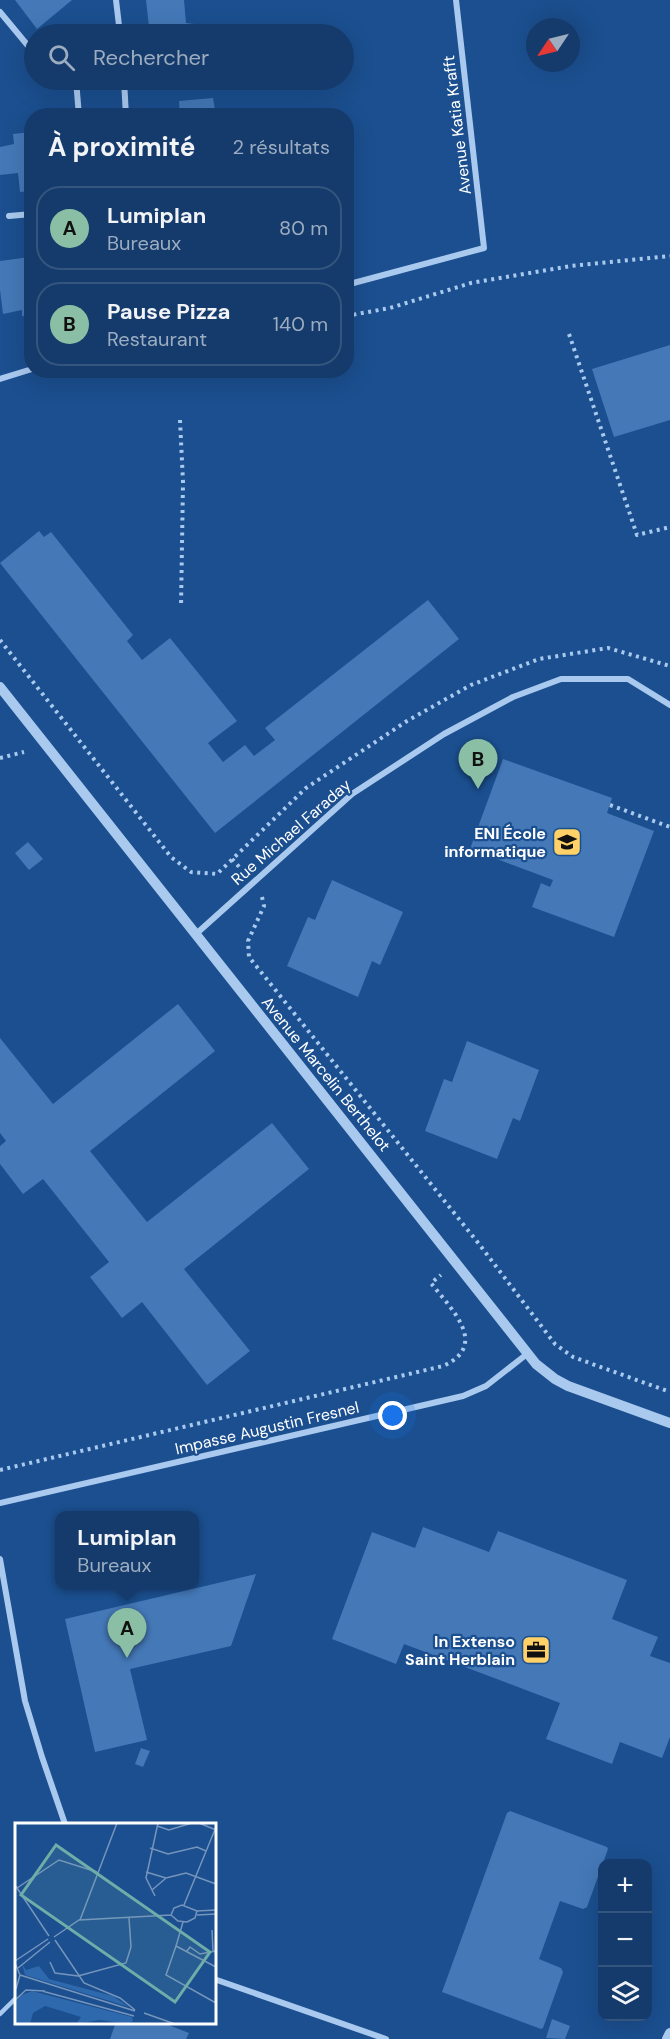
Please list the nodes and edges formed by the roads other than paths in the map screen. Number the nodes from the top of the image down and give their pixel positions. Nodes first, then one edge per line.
1 (116, 0) edge
2 (456, 0) edge
3 (0, 12) edge
4 (119, 24) edge
5 (24, 41) edge
6 (77, 90) edge
7 (125, 90) edge
8 (78, 108) edge
9 (126, 108) edge
10 (24, 215) edge
11 (9, 216) dead end
12 (354, 283) edge
13 (24, 372) edge
14 (0, 379) edge
15 (0, 687) edge
16 (670, 705) edge
17 (196, 934) junction
18 (527, 1354) junction
19 (670, 1423) edge
20 (0, 1503) edge
21 (0, 1559) edge
22 (65, 1823) edge
23 (216, 1980) edge
24 (15, 1999) edge
25 (0, 2014) edge
26 (670, 2033) edge
27 (386, 2039) edge
28 (668, 2039) edge

1 - 4 street
2 - 12 street, Avenue Katia Krafft
3 - 5 street
6 - 8 street
7 - 9 street
10 - 11 street
13 - 14 street
15 - 17 street, Avenue Marcelin Berthelot
16 - 17 street, Rue Michael Faraday
17 - 18 street, Avenue Marcelin Berthelot
18 - 19 street, Avenue Marcelin Berthelot
18 - 20 street, Impasse Augustin Fresnel
21 - 22 street
23 - 27 street
24 - 25 lane
26 - 28 street

